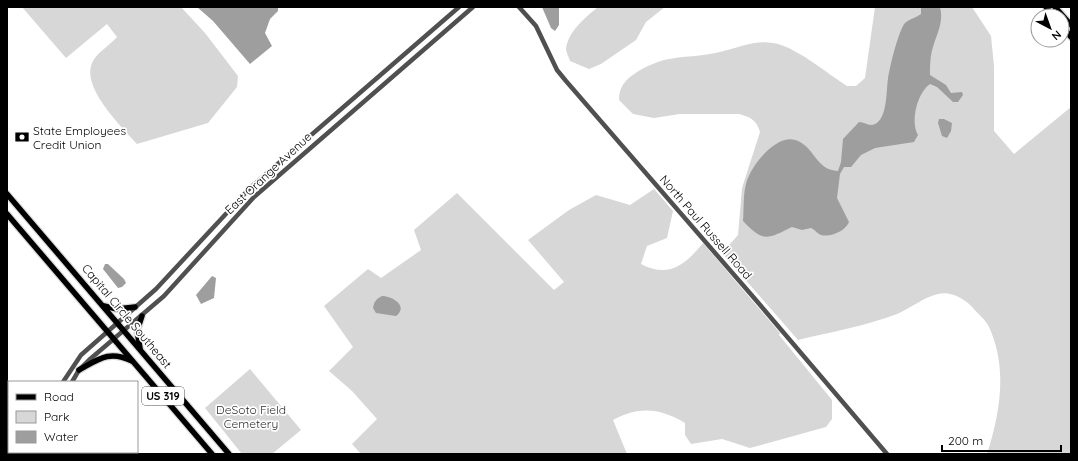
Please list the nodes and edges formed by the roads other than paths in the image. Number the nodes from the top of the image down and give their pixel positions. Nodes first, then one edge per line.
1 (459, 7) edge
2 (473, 7) edge
3 (519, 7) edge
4 (1055, 7) edge
5 (1071, 26) edge
6 (363, 91) junction
7 (369, 98) junction
8 (7, 194) edge
9 (7, 214) edge
10 (104, 306) junction
11 (135, 307) junction
12 (142, 316) junction
13 (118, 322) junction
14 (107, 331) junction
15 (125, 331) junction
16 (114, 339) junction
17 (140, 349) junction
18 (133, 361) junction
19 (79, 370) junction
20 (64, 381) edge
21 (73, 381) edge
22 (212, 454) edge
23 (229, 454) edge
24 (887, 454) edge

1 - 6 street, East Orange Avenue
2 - 7 street, East Orange Avenue
3 - 24 street, North Paul Russell Road
4 - 5 main road
6 - 7 street
6 - 11 street, East Orange Avenue
7 - 12 street, East Orange Avenue
8 - 10 main road, Capital Circle Southeast / US 319
9 - 14 main road, Capital Circle Southeast / US 319
10 - 11 main road
10 - 13 main road, Capital Circle Southeast / US 319
11 - 13 street, East Orange Avenue
12 - 15 street, East Orange Avenue
12 - 17 main road
13 - 14 street, East Orange Avenue
13 - 15 main road, Capital Circle Southeast / US 319
14 - 16 main road, Capital Circle Southeast / US 319
14 - 20 street, East Orange Avenue
15 - 16 street, East Orange Avenue
15 - 17 main road, Capital Circle Southeast / US 319
16 - 18 main road, Capital Circle Southeast / US 319
16 - 19 street, East Orange Avenue
17 - 23 main road, Capital Circle Southeast / US 319
18 - 19 main road
18 - 22 main road, Capital Circle Southeast / US 319
19 - 21 street, East Orange Avenue

